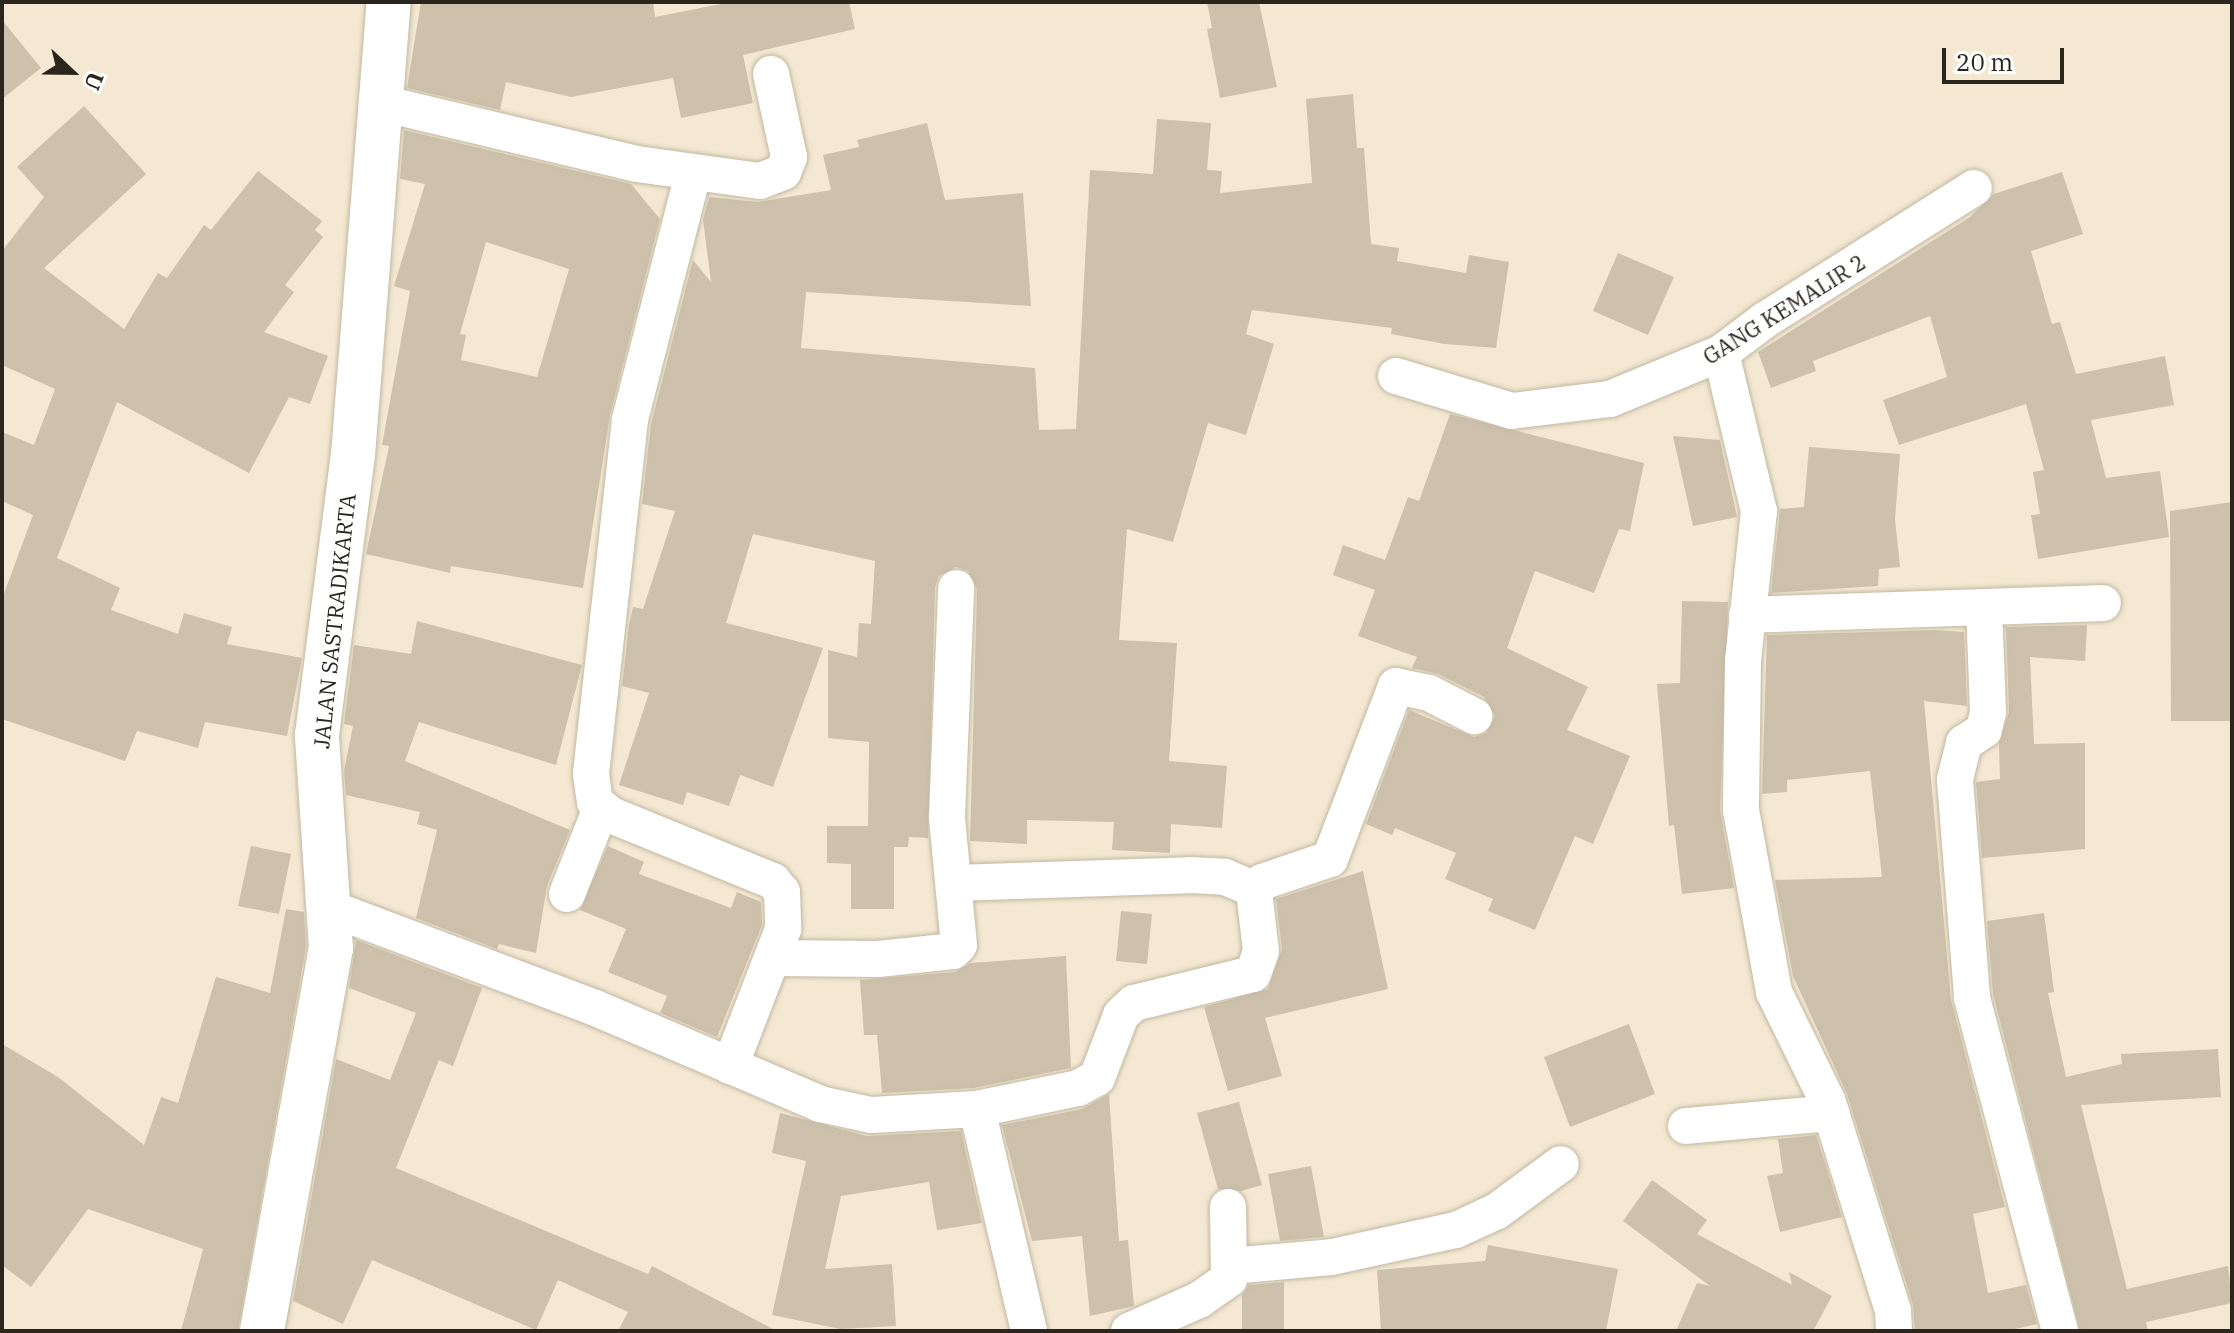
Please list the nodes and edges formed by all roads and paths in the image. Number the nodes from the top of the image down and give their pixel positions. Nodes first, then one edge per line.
1 (389, 2) edge
2 (771, 74) dead end
3 (381, 103) junction
4 (693, 174) junction
5 (1974, 188) dead end
6 (1721, 353) junction
7 (1396, 376) dead end
8 (956, 588) dead end
9 (2103, 603) dead end
10 (1984, 607) junction
11 (1747, 615) junction
12 (1474, 716) dead end
13 (601, 808) junction
14 (954, 883) junction
15 (1256, 890) junction
16 (567, 894) dead end
17 (332, 909) junction
18 (774, 958) junction
19 (730, 1066) junction
20 (977, 1109) junction
21 (1831, 1113) junction
22 (1686, 1126) dead end
23 (1561, 1164) dead end
24 (1228, 1207) dead end
25 (1230, 1266) junction
26 (262, 1331) edge
27 (1029, 1331) edge
28 (1129, 1331) edge
29 (1894, 1331) edge
30 (2060, 1331) edge

1 - 3 street, JALAN SASTRADIKARTA
2 - 4 street
3 - 4 street
3 - 17 street, JALAN SASTRADIKARTA
4 - 13 street
5 - 6 street, GANG KEMALIR 2
6 - 7 street, GANG KEMALIR 2
6 - 11 street
8 - 14 street
9 - 10 street
10 - 11 street
10 - 30 street
11 - 21 street
12 - 15 street
13 - 16 street
13 - 18 street
14 - 15 street
14 - 18 street
15 - 20 street
17 - 19 street
17 - 26 street, JALAN SASTRADIKARTA
18 - 19 street
19 - 20 street
20 - 27 street
21 - 22 street
21 - 29 street
23 - 25 street
24 - 25 street
25 - 28 street

